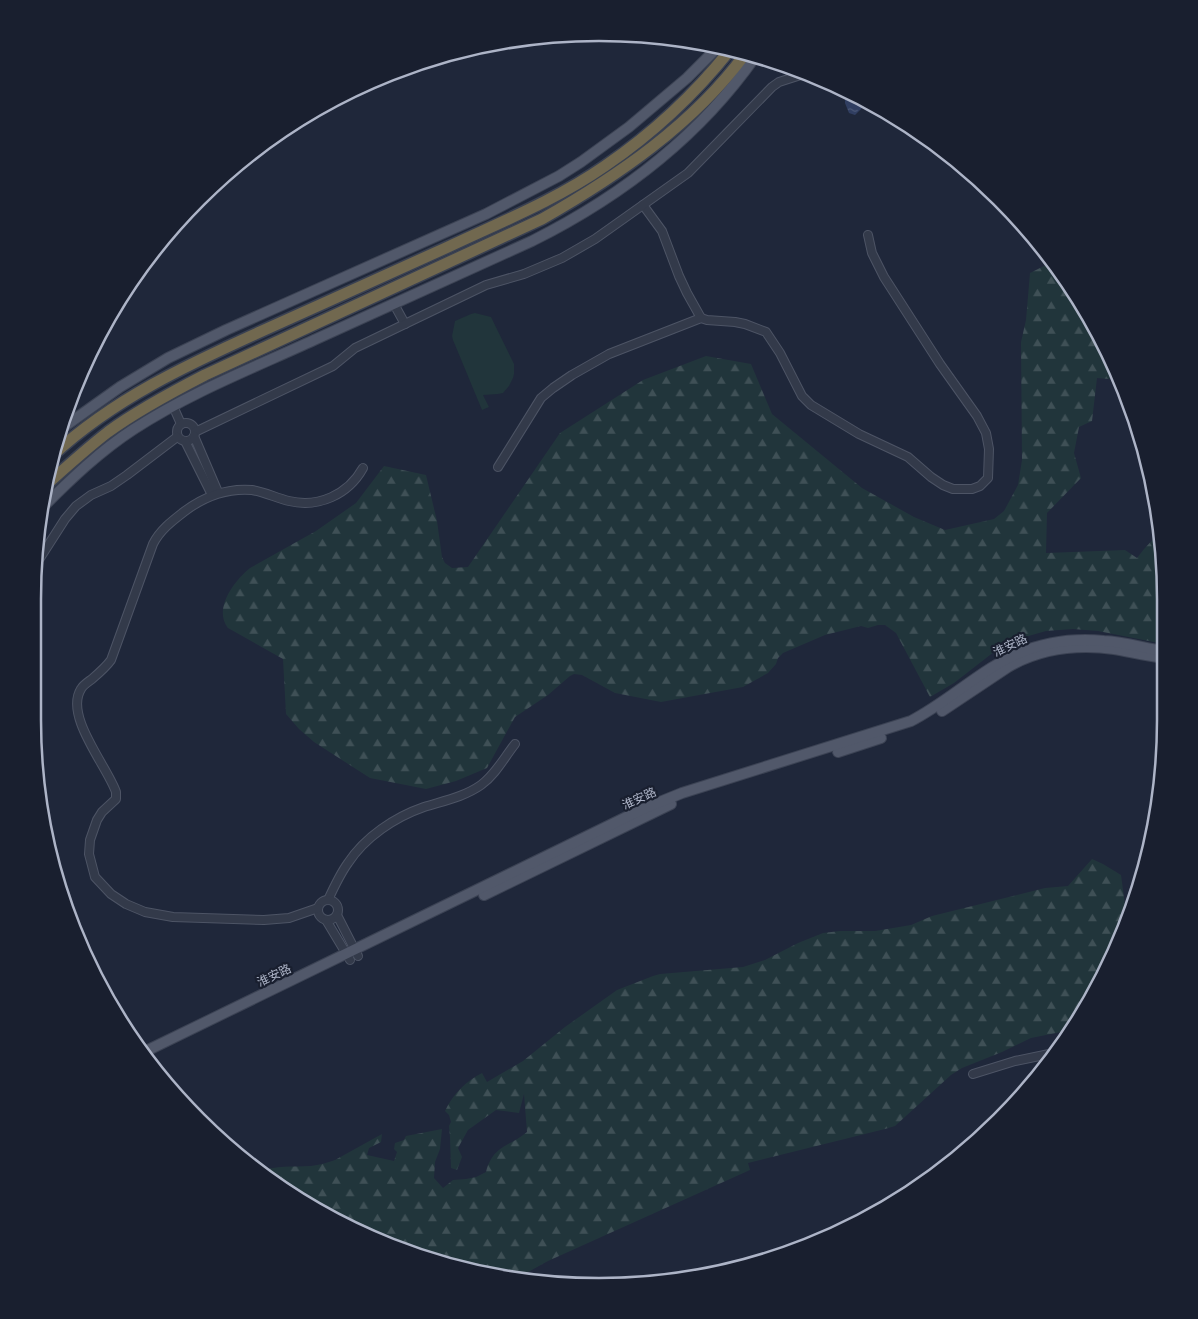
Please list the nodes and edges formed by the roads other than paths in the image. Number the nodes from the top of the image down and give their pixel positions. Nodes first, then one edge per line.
1 (712, 53) edge
2 (725, 56) edge
3 (741, 60) edge
4 (751, 62) edge
5 (794, 77) edge
6 (643, 205) junction
7 (868, 235) dead end
8 (394, 304) junction
9 (701, 318) junction
10 (405, 324) junction
11 (152, 367) junction
12 (158, 378) tunnel mouth
13 (171, 403) junction
14 (70, 423) edge
15 (181, 424) junction
16 (195, 434) junction
17 (181, 439) junction
18 (62, 448) edge
19 (498, 467) dead end
20 (363, 468) dead end
21 (55, 477) edge
22 (215, 494) junction
23 (50, 500) edge
24 (43, 553) edge
25 (1157, 650) edge
26 (1157, 657) edge
27 (515, 744) dead end
28 (328, 900) junction
29 (318, 908) junction
30 (337, 915) junction
31 (326, 920) junction
32 (352, 955) junction
33 (149, 1050) edge
34 (153, 1055) edge
35 (1045, 1055) edge
36 (974, 1074) dead end

1 - 11 main road
2 - 18 highway
3 - 21 highway
4 - 8 main road
5 - 6 street
6 - 9 street
6 - 10 street
7 - 9 street
8 - 10 street
8 - 13 main road
9 - 19 street
10 - 16 street
11 - 12 main road
11 - 14 main road
13 - 15 street
13 - 23 main road
15 - 16 street
15 - 17 street
16 - 17 street
16 - 22 street
17 - 22 street
17 - 24 street
20 - 22 street
22 - 29 street
25 - 32 main road, 淮安路
26 - 32 main road, 淮安路
27 - 28 street
28 - 29 street
28 - 30 street
29 - 31 street
30 - 31 street
30 - 32 street
31 - 32 street
32 - 33 main road, 淮安路
32 - 34 main road, 淮安路
35 - 36 street

